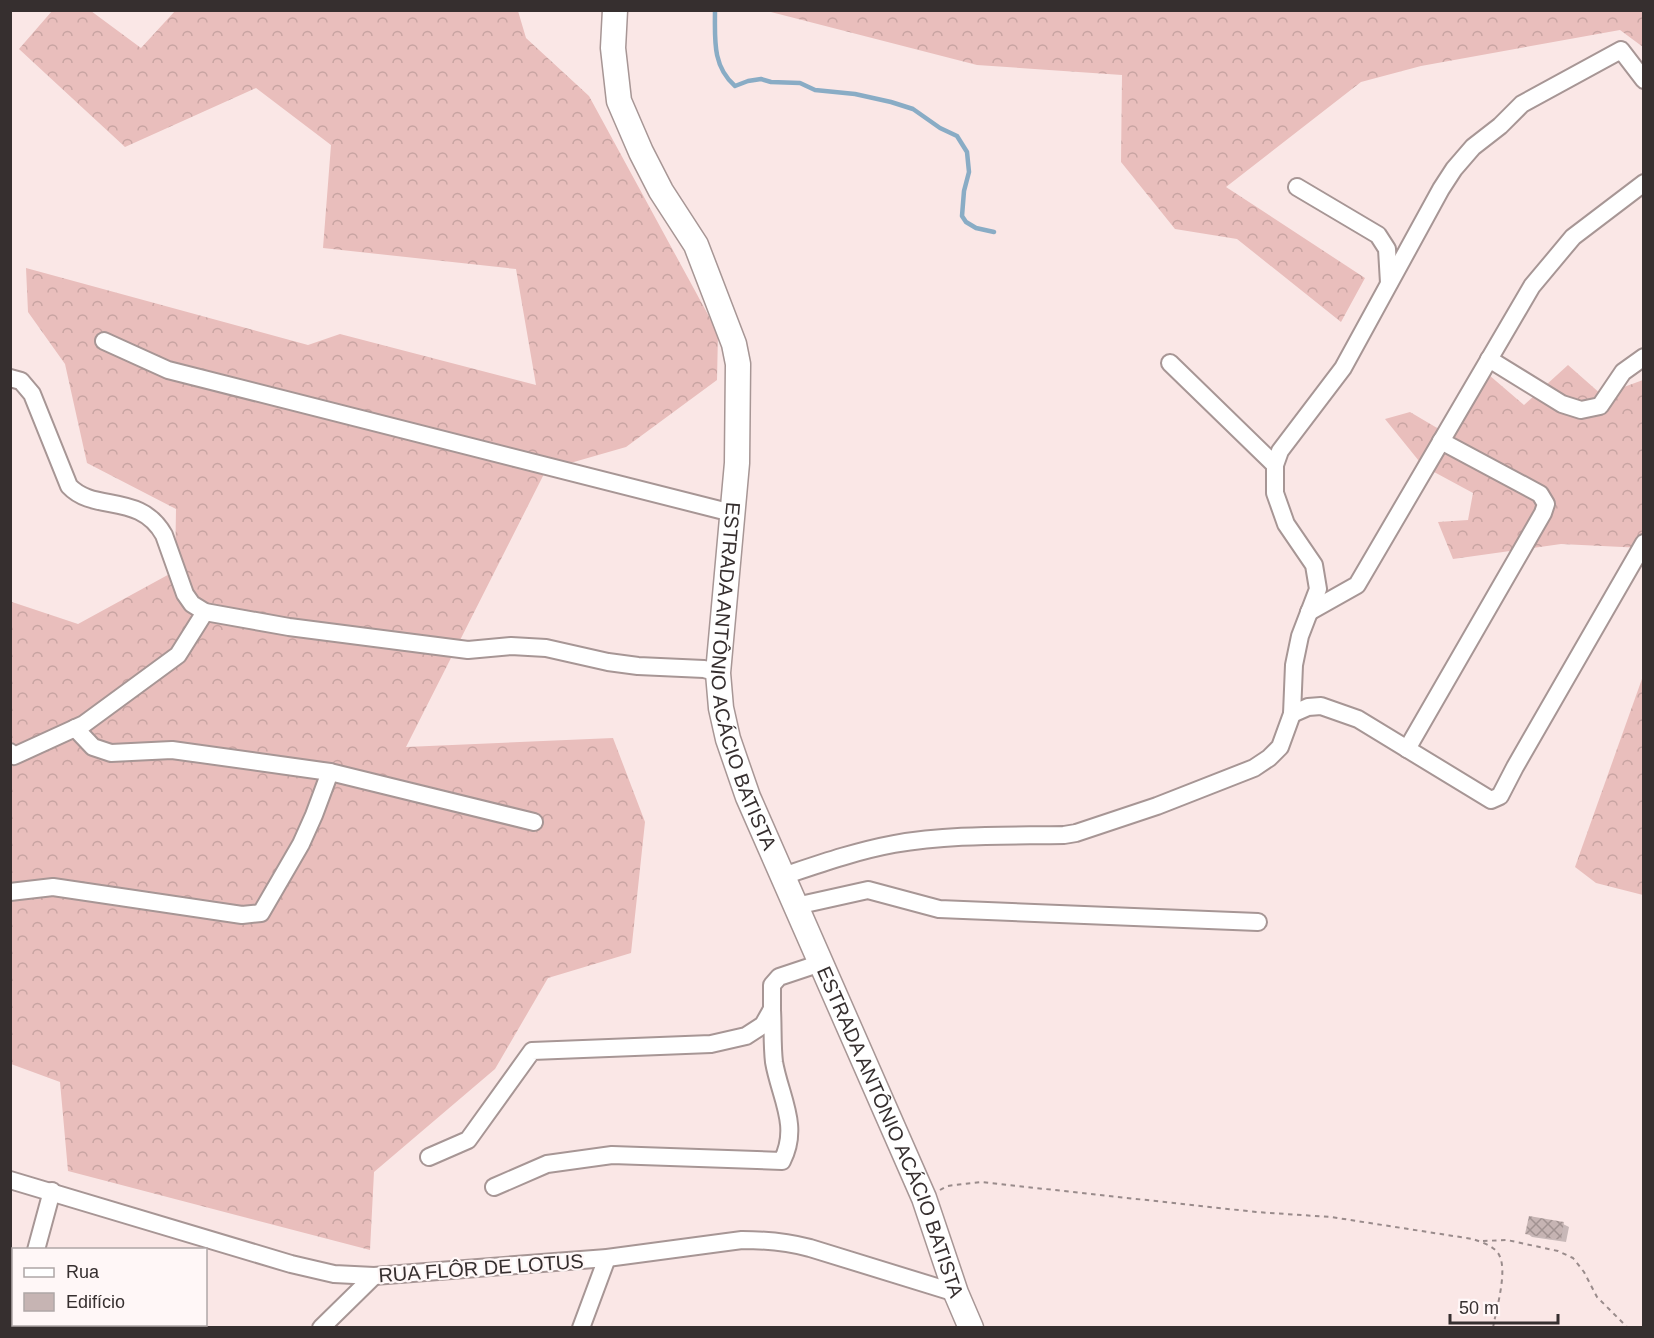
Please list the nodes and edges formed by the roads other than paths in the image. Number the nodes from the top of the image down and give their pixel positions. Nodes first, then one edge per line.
1 (615, 10) edge
2 (1644, 80) edge
3 (1644, 183) edge
4 (1297, 187) dead end
5 (1389, 283) junction
6 (104, 341) dead end
7 (1644, 357) edge
8 (1490, 358) junction
9 (1170, 363) dead end
10 (10, 378) edge
11 (1441, 441) junction
12 (1275, 465) junction
13 (732, 513) junction
14 (1644, 543) edge
15 (205, 612) junction
16 (1309, 612) junction
17 (718, 674) junction
18 (1292, 714) junction
19 (75, 728) junction
20 (1407, 749) junction
21 (12, 755) edge
22 (330, 772) junction
23 (534, 822) dead end
24 (783, 876) junction
25 (10, 892) edge
26 (796, 906) junction
27 (1258, 922) dead end
28 (820, 963) junction
29 (772, 1009) junction
30 (429, 1157) dead end
31 (10, 1180) edge
32 (494, 1187) dead end
33 (51, 1191) junction
34 (37, 1248) edge
35 (607, 1258) junction
36 (374, 1276) junction
37 (956, 1293) junction
38 (321, 1328) edge
39 (581, 1328) edge
40 (971, 1328) edge

1 - 13 street, ESTRADA ANTÔNIO ACÁCIO BATISTA
2 - 5 street
3 - 8 street
4 - 5 street
5 - 12 street
6 - 13 street
7 - 8 street
8 - 11 street
9 - 12 street
10 - 15 street
11 - 16 street
11 - 20 street
12 - 16 street
13 - 17 street, ESTRADA ANTÔNIO ACÁCIO BATISTA
14 - 20 street
15 - 17 street
15 - 19 street
16 - 18 street
17 - 24 street, ESTRADA ANTÔNIO ACÁCIO BATISTA
18 - 20 street
18 - 24 street
19 - 21 street
19 - 22 street
22 - 23 street
22 - 25 street
24 - 26 street, ESTRADA ANTÔNIO ACÁCIO BATISTA
26 - 27 street
26 - 28 street, ESTRADA ANTÔNIO ACÁCIO BATISTA
28 - 29 street
28 - 37 street, ESTRADA ANTÔNIO ACÁCIO BATISTA
29 - 30 street
29 - 32 street
31 - 33 street, RUA FLÔR DE LOTUS
33 - 34 street
33 - 36 street, RUA FLÔR DE LOTUS
35 - 36 street, RUA FLÔR DE LOTUS
35 - 37 street, RUA FLÔR DE LOTUS
35 - 39 street
36 - 38 street
37 - 40 street, ESTRADA ANTÔNIO ACÁCIO BATISTA

